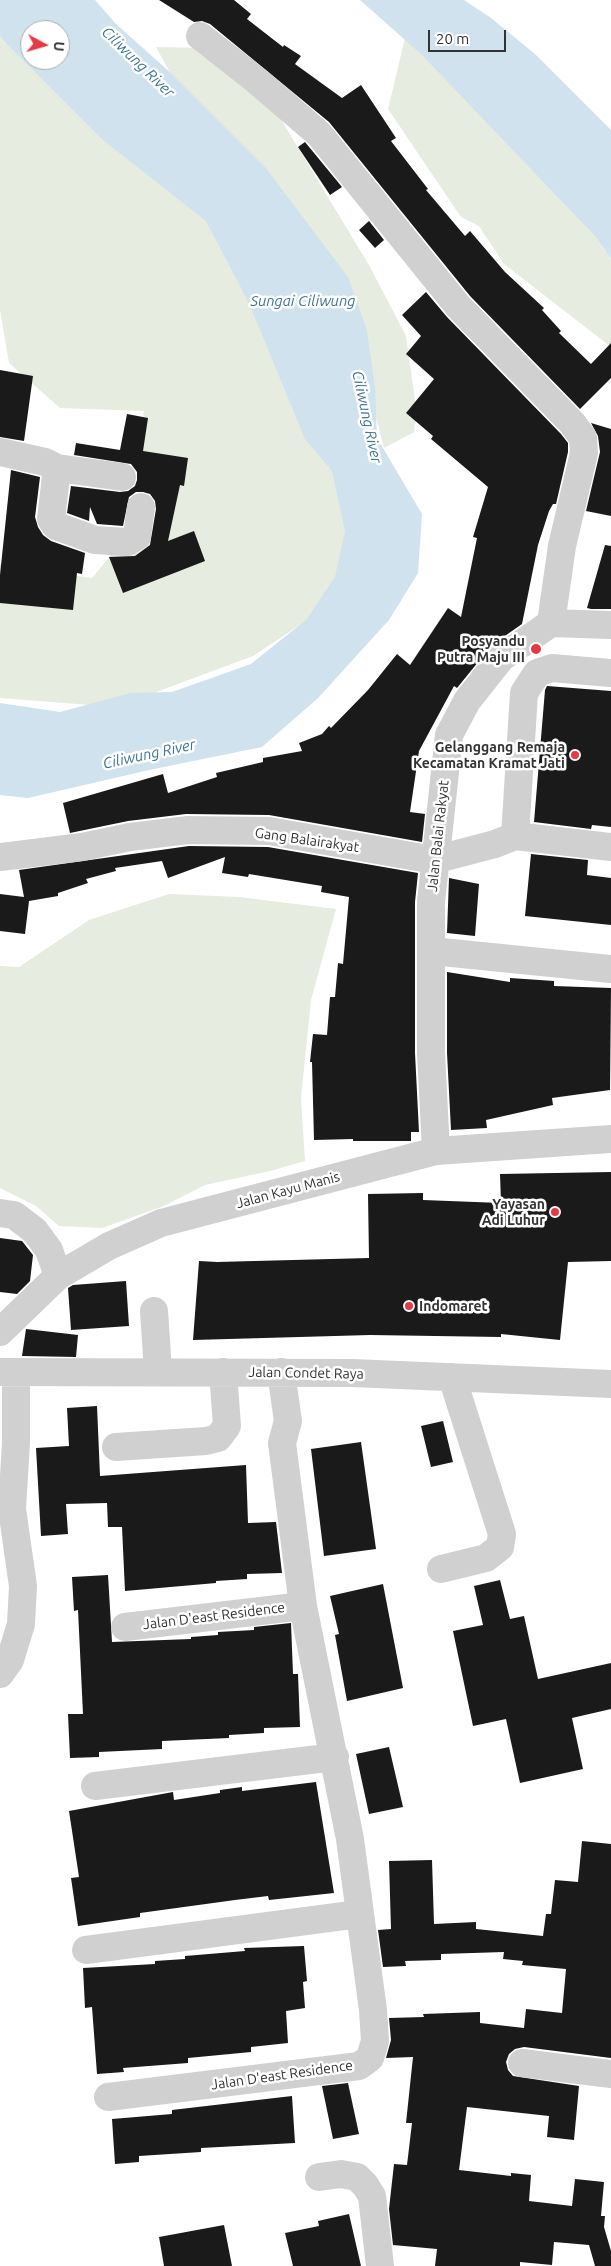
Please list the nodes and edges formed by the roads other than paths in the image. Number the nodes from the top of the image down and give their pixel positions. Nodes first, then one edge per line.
1 (200, 36) dead end
2 (0, 452) edge
3 (57, 468) junction
4 (122, 476) dead end
5 (141, 507) dead end
6 (552, 623) junction
7 (611, 625) edge
8 (611, 674) edge
9 (515, 836) junction
10 (611, 848) edge
11 (0, 857) edge
12 (434, 860) junction
13 (432, 951) junction
14 (611, 969) edge
15 (611, 1139) edge
16 (436, 1151) junction
17 (0, 1213) edge
18 (58, 1276) junction
19 (154, 1311) dead end
20 (0, 1332) edge
21 (158, 1371) junction
22 (8, 1372) edge
23 (223, 1372) junction
24 (272, 1372) junction
25 (452, 1377) junction
26 (611, 1384) edge
27 (116, 1447) dead end
28 (441, 1569) dead end
29 (303, 1606) junction
30 (125, 1627) dead end
31 (0, 1674) edge
32 (335, 1757) junction
33 (95, 1786) dead end
34 (359, 1914) junction
35 (86, 1950) dead end
36 (522, 2063) dead end
37 (611, 2074) edge
38 (108, 2097) dead end
39 (319, 2177) dead end
40 (380, 2266) edge

1 - 6 street
2 - 3 street
3 - 4 street
3 - 5 street
6 - 7 street
6 - 12 street, Jalan Balai Rakyat
8 - 9 street
9 - 10 street
9 - 12 street
11 - 12 street, Gang Balairakyat
12 - 13 street, Jalan Balai Rakyat
13 - 14 street
13 - 16 street, Jalan Balai Rakyat
15 - 16 street, Jalan Kayu Manis
16 - 18 street, Jalan Kayu Manis
17 - 18 street
18 - 20 street, Jalan Kayu Manis
19 - 21 street
21 - 22 street, Jalan Condet Raya
21 - 23 street, Jalan Condet Raya
22 - 31 street
23 - 24 street, Jalan Condet Raya
23 - 27 street
24 - 25 street, Jalan Condet Raya
24 - 29 street, Jalan D'east Residence
25 - 26 street, Jalan Condet Raya
25 - 28 street
29 - 30 street, Jalan D'east Residence
29 - 32 street, Jalan D'east Residence
32 - 33 street
32 - 34 street, Jalan D'east Residence
34 - 35 street
34 - 38 street, Jalan D'east Residence
36 - 37 street
39 - 40 street

